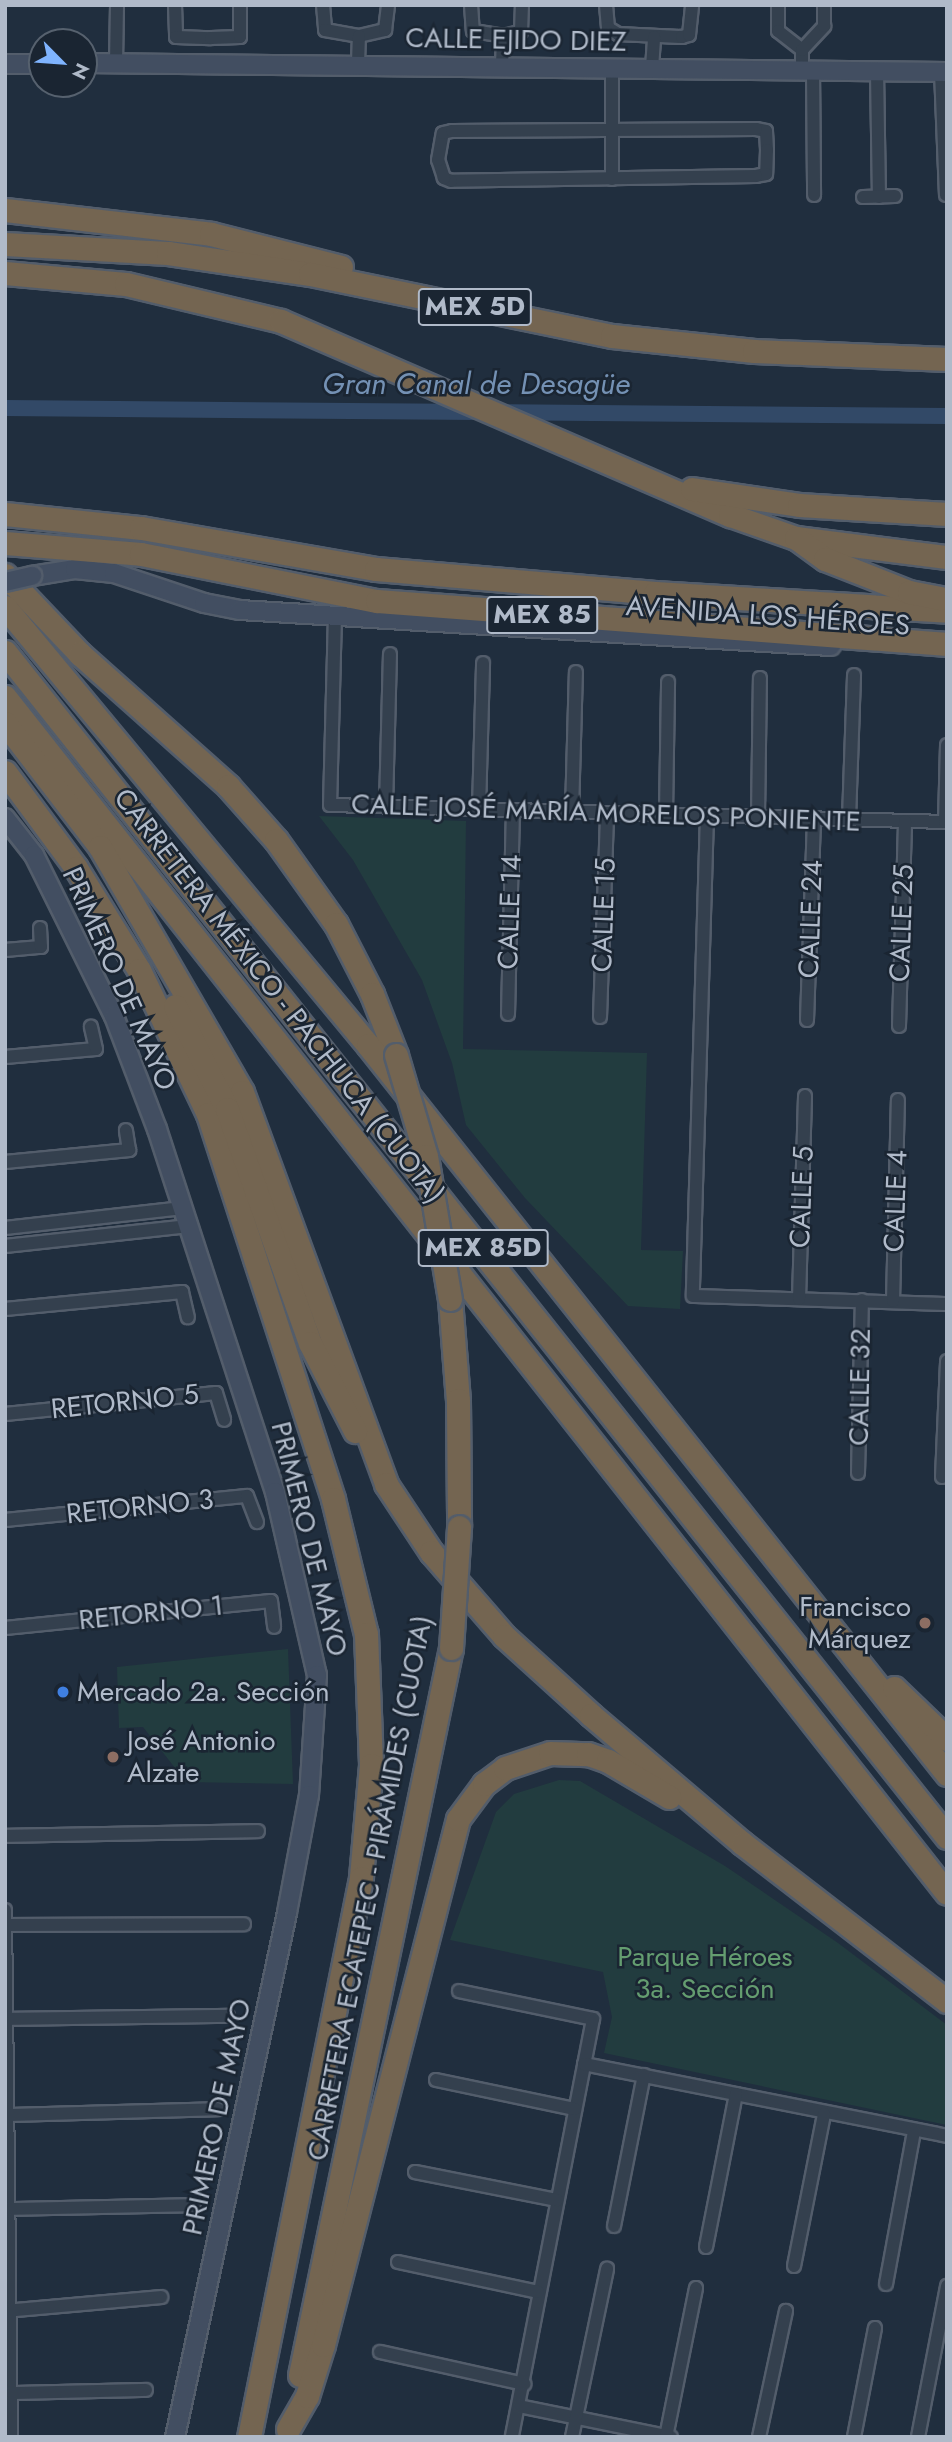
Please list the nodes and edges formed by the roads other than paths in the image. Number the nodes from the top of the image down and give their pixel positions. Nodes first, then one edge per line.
1 (117, 5) edge
2 (175, 5) edge
3 (240, 5) edge
4 (323, 5) edge
5 (388, 5) edge
6 (471, 5) edge
7 (522, 5) edge
8 (606, 5) edge
9 (692, 5) edge
10 (778, 5) edge
11 (824, 5) edge
12 (359, 36) junction
13 (503, 36) junction
14 (654, 37) junction
15 (211, 38) junction
16 (802, 50) junction
17 (98, 63) edge
18 (116, 63) junction
19 (211, 63) junction
20 (358, 63) junction
21 (5, 64) edge
22 (28, 64) edge
23 (502, 66) junction
24 (612, 68) junction
25 (652, 68) junction
26 (807, 70) junction
27 (877, 71) junction
28 (944, 71) edge
29 (611, 130) junction
30 (612, 179) junction
31 (814, 195) dead end
32 (931, 195) dead end
33 (946, 195) edge
34 (895, 196) dead end
35 (863, 197) dead end
36 (878, 197) junction
37 (5, 210) edge
38 (5, 244) edge
39 (5, 273) edge
40 (464, 305) junction
41 (947, 359) edge
42 (668, 485) junction
43 (5, 514) edge
44 (947, 514) edge
45 (796, 538) junction
46 (5, 543) edge
47 (947, 557) edge
48 (5, 575) edge
49 (5, 582) edge
50 (947, 600) edge
51 (5, 607) edge
52 (947, 611) edge
53 (335, 615) junction
54 (947, 644) edge
55 (5, 652) edge
56 (390, 653) dead end
57 (947, 654) edge
58 (483, 663) dead end
59 (576, 672) dead end
60 (854, 675) dead end
61 (760, 678) dead end
62 (668, 682) dead end
63 (5, 698) edge
64 (5, 723) edge
65 (947, 745) edge
66 (5, 756) edge
67 (5, 772) edge
68 (386, 806) junction
69 (479, 809) junction
70 (513, 810) junction
71 (572, 811) junction
72 (607, 813) junction
73 (666, 814) junction
74 (707, 815) junction
75 (758, 817) junction
76 (5, 818) edge
77 (814, 818) junction
78 (849, 819) junction
79 (905, 821) junction
80 (946, 822) edge
81 (40, 929) dead end
82 (5, 950) edge
83 (508, 1014) dead end
84 (600, 1017) dead end
85 (807, 1020) dead end
86 (899, 1026) dead end
87 (91, 1027) dead end
88 (5, 1057) edge
89 (805, 1096) dead end
90 (898, 1100) dead end
91 (126, 1130) dead end
92 (5, 1162) edge
93 (183, 1208) junction
94 (124, 1216) junction
95 (189, 1226) junction
96 (5, 1228) edge
97 (125, 1233) junction
98 (5, 1246) edge
99 (799, 1298) junction
100 (862, 1300) junction
101 (893, 1301) junction
102 (947, 1304) edge
103 (5, 1309) edge
104 (188, 1317) dead end
105 (947, 1361) edge
106 (5, 1414) edge
107 (224, 1420) dead end
108 (858, 1473) dead end
109 (942, 1477) dead end
110 (385, 1482) junction
111 (5, 1520) edge
112 (257, 1522) dead end
113 (823, 1619) junction
114 (274, 1627) dead end
115 (5, 1628) edge
116 (947, 1739) edge
117 (947, 1773) edge
118 (258, 1831) dead end
119 (5, 1836) edge
120 (947, 1837) edge
121 (743, 1844) junction
122 (947, 1893) edge
123 (5, 1910) edge
124 (244, 1924) dead end
125 (6, 1925) edge
126 (6, 1952) edge
127 (459, 1991) dead end
128 (947, 2001) edge
129 (228, 2016) dead end
130 (6, 2019) edge
131 (584, 2064) junction
132 (644, 2075) junction
133 (436, 2080) dead end
134 (736, 2094) junction
135 (218, 2109) dead end
136 (575, 2109) junction
137 (824, 2114) junction
138 (7, 2115) junction
139 (914, 2131) junction
140 (947, 2136) edge
141 (415, 2172) dead end
142 (557, 2200) junction
143 (194, 2205) dead end
144 (9, 2208) junction
145 (614, 2226) dead end
146 (706, 2247) dead end
147 (398, 2262) dead end
148 (794, 2266) dead end
149 (607, 2269) dead end
150 (886, 2284) dead end
151 (947, 2286) edge
152 (696, 2288) dead end
153 (538, 2292) junction
154 (161, 2297) dead end
155 (8, 2310) edge
156 (786, 2311) dead end
157 (875, 2328) dead end
158 (380, 2352) dead end
159 (524, 2384) junction
160 (146, 2390) dead end
161 (10, 2393) junction
162 (519, 2406) junction
163 (576, 2417) junction
164 (287, 2433) edge
165 (668, 2436) edge
166 (11, 2437) edge
167 (175, 2437) edge
168 (248, 2437) edge
169 (512, 2437) edge
170 (572, 2437) edge
171 (760, 2437) edge
172 (854, 2437) edge
173 (918, 2437) edge

1 - 18 street
2 - 15 street
3 - 15 street
4 - 12 street
5 - 12 street
6 - 13 street
7 - 13 street
8 - 14 street
9 - 14 street
10 - 16 street
11 - 16 street
12 - 20 street
13 - 23 street
14 - 25 street
15 - 19 street
16 - 26 street
17 - 18 main road, CALLE EJIDO DIEZ
18 - 19 main road, CALLE EJIDO DIEZ
19 - 20 main road, CALLE EJIDO DIEZ
20 - 23 main road, CALLE EJIDO DIEZ
21 - 22 main road
23 - 24 main road, CALLE EJIDO DIEZ
24 - 25 main road, CALLE EJIDO DIEZ
24 - 29 street
25 - 26 main road, CALLE EJIDO DIEZ
26 - 27 main road, CALLE EJIDO DIEZ
26 - 31 street
27 - 28 main road, CALLE EJIDO DIEZ
27 - 36 street
28 - 33 street
29 - 30 street
29 - 30 street
29 - 30 street
32 - 33 street
34 - 36 street
35 - 36 street
37 - 40 highway
38 - 40 highway, MEX 5D
39 - 42 highway
40 - 41 highway, MEX 5D
42 - 44 highway
42 - 45 highway
43 - 52 highway, MEX 85
45 - 47 highway
45 - 50 highway
46 - 54 highway, MEX 85
48 - 164 highway, CARRETERA ECATEPEC - PIRÁMIDES (CUOTA), bridge
49 - 53 main road, AVENIDA LOS HÉROES, bridge
51 - 113 highway
53 - 57 main road, AVENIDA LOS HÉROES
53 - 68 street, CALLE JOSÉ MARÍA MORELOS PONIENTE
55 - 120 highway, CARRETERA MÉXICO - PACHUCA (CUOTA) / MEX 85D
56 - 68 street
58 - 69 street
59 - 71 street
60 - 78 street
61 - 75 street
62 - 73 street
63 - 122 highway, CARRETERA MÉXICO - PACHUCA (CUOTA) / MEX 85D
64 - 110 highway
65 - 80 street
66 - 110 highway
67 - 168 highway, CARRETERA ECATEPEC - PIRÁMIDES (CUOTA)
68 - 69 street, CALLE JOSÉ MARÍA MORELOS PONIENTE
69 - 70 street, CALLE JOSÉ MARÍA MORELOS PONIENTE
70 - 71 street, CALLE JOSÉ MARÍA MORELOS PONIENTE
70 - 83 street, CALLE 14
71 - 72 street, CALLE JOSÉ MARÍA MORELOS PONIENTE
72 - 73 street, CALLE JOSÉ MARÍA MORELOS PONIENTE
72 - 84 street, CALLE 15
73 - 74 street, CALLE JOSÉ MARÍA MORELOS PONIENTE
74 - 75 street, CALLE JOSÉ MARÍA MORELOS PONIENTE
74 - 99 street
75 - 77 street, CALLE JOSÉ MARÍA MORELOS PONIENTE
76 - 93 main road, PRIMERO DE MAYO
77 - 78 street, CALLE JOSÉ MARÍA MORELOS PONIENTE
77 - 85 street, CALLE 24
78 - 79 street, CALLE JOSÉ MARÍA MORELOS PONIENTE
79 - 80 street, CALLE JOSÉ MARÍA MORELOS PONIENTE
79 - 86 street, CALLE 25
81 - 82 street
87 - 88 street
89 - 99 street, CALLE 5
90 - 101 street, CALLE 4
91 - 92 street
93 - 94 street
93 - 95 main road, PRIMERO DE MAYO
94 - 96 street
94 - 97 street
95 - 97 street
95 - 167 main road, PRIMERO DE MAYO
97 - 98 street
99 - 100 street
100 - 101 street
100 - 108 street, CALLE 32
101 - 102 street
103 - 104 street
105 - 109 street
106 - 107 street, RETORNO 5
110 - 121 highway
111 - 112 street, RETORNO 3
113 - 116 highway
113 - 117 highway
114 - 115 street, RETORNO 1
118 - 119 street
121 - 128 highway
121 - 164 highway
123 - 125 street
124 - 125 street
125 - 126 street
126 - 130 street
127 - 131 street
129 - 130 street
130 - 138 street
131 - 132 street
131 - 136 street
132 - 134 street
132 - 145 street
133 - 136 street
134 - 137 street
134 - 146 street
135 - 138 street
136 - 142 street
137 - 139 street
137 - 148 street
138 - 144 street
139 - 140 street
139 - 150 street
141 - 142 street
142 - 153 street
143 - 144 street
144 - 155 street
147 - 153 street
149 - 163 street
151 - 173 street
152 - 165 street
153 - 159 street
154 - 155 street
155 - 161 street
156 - 171 street
157 - 172 street
158 - 159 street
159 - 162 street
160 - 161 street
161 - 166 street
162 - 163 street
162 - 169 street
163 - 165 street
163 - 170 street

